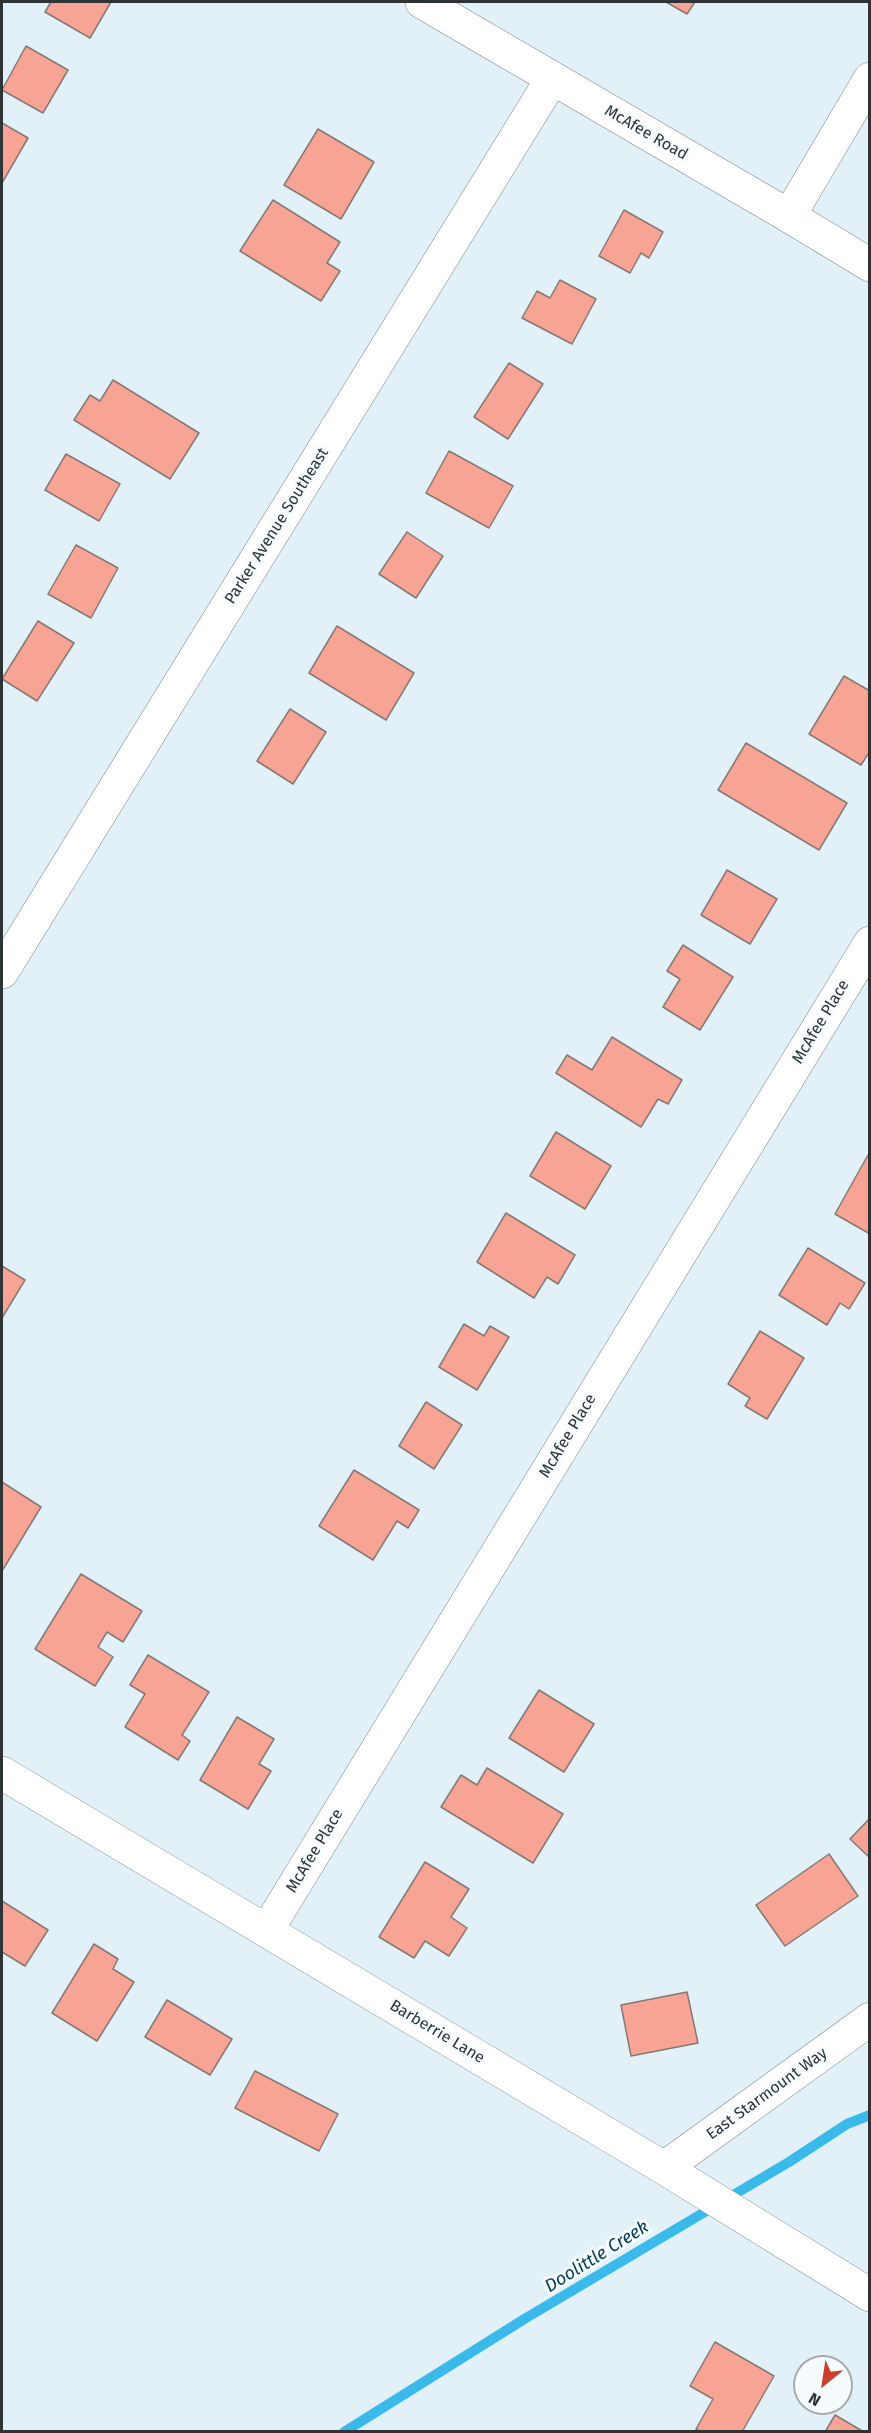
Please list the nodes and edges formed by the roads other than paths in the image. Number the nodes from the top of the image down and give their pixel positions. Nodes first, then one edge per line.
1 (422, 2) edge
2 (552, 79) junction
3 (870, 79) edge
4 (789, 216) junction
5 (870, 266) edge
6 (870, 943) edge
7 (2, 972) edge
8 (2, 1773) edge
9 (267, 1930) junction
10 (870, 2019) edge
11 (664, 2168) junction
12 (870, 2295) edge

1 - 2 street, McAfee Road
2 - 4 street, McAfee Road
2 - 7 street, Parker Avenue Southeast
3 - 4 street
4 - 5 street, McAfee Road
6 - 9 street, McAfee Place
8 - 9 street, Barberrie Lane
9 - 11 street, Barberrie Lane
10 - 11 street, East Starmount Way
11 - 12 street, Barberrie Lane

